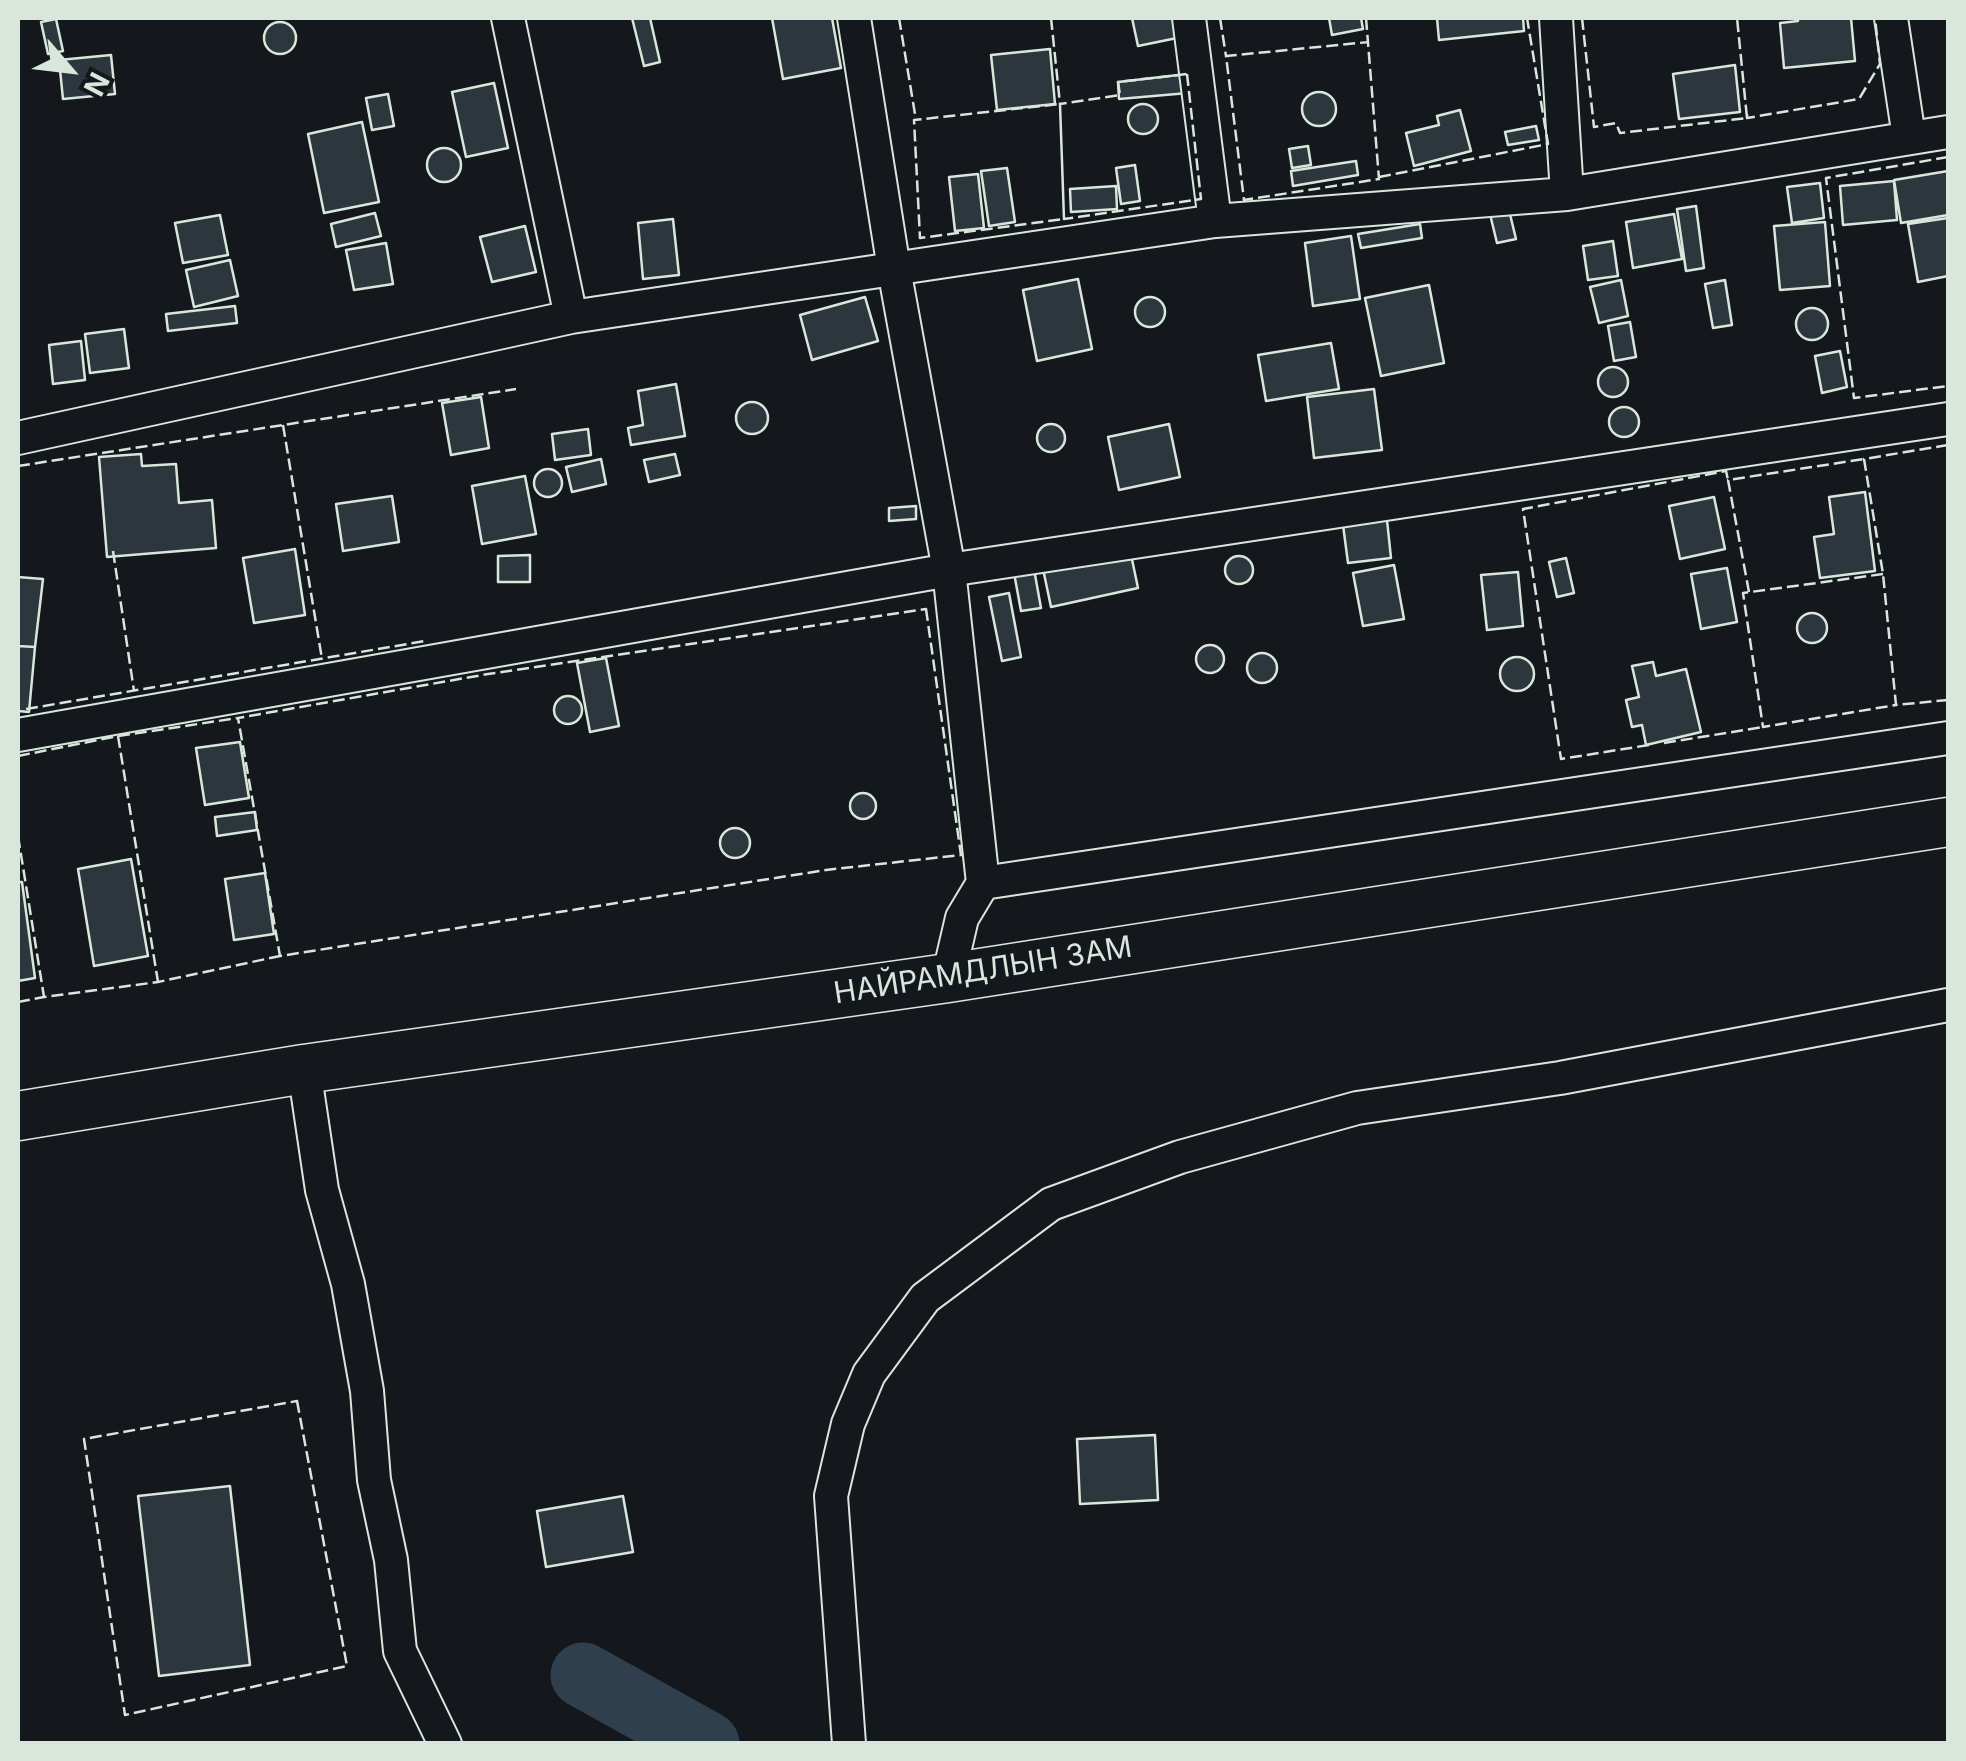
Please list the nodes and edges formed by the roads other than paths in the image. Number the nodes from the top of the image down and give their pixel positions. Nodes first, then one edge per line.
1 (508, 18) edge
2 (854, 18) edge
3 (1189, 18) edge
4 (1556, 18) edge
5 (1891, 18) edge
6 (1948, 132) edge
7 (1908, 138) junction
8 (1567, 194) junction
9 (1216, 221) junction
10 (894, 268) junction
11 (571, 317) junction
12 (1948, 419) edge
13 (18, 438) edge
14 (950, 570) junction
15 (18, 735) edge
16 (1948, 738) edge
17 (1948, 822) edge
18 (983, 884) junction
19 (948, 978) junction
20 (1948, 1005) edge
21 (304, 1070) junction
22 (18, 1116) edge
23 (445, 1744) edge
24 (849, 1744) edge

1 - 11 street
2 - 10 street
3 - 9 street
4 - 8 street
5 - 7 street
6 - 7 street
7 - 8 street
8 - 9 street
9 - 10 street
10 - 11 street
10 - 14 street
11 - 13 street
12 - 14 street
14 - 15 street
14 - 18 street
16 - 18 street
17 - 19 main road, НАЙРАМДЛЫН ЗАМ
18 - 19 street
19 - 21 main road, НАЙРАМДЛЫН ЗАМ
20 - 24 street
21 - 22 main road, НАЙРАМДЛЫН ЗАМ
21 - 23 street

